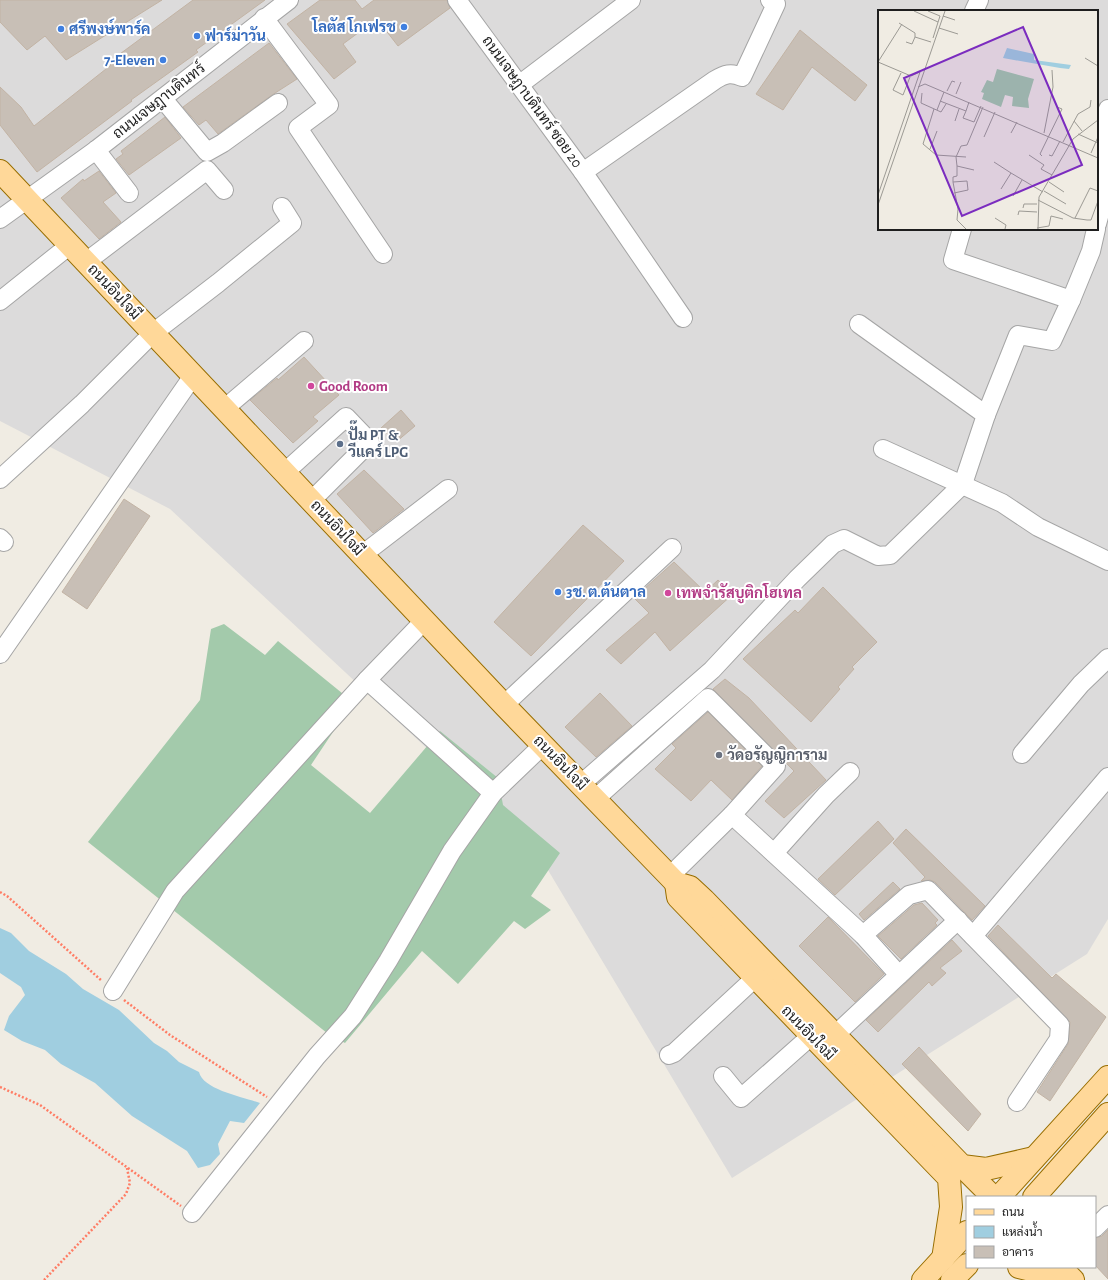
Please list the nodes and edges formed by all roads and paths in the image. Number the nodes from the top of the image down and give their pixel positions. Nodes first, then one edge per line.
1 (289, 0) edge
2 (457, 0) edge
3 (631, 0) edge
4 (979, 0) edge
5 (775, 1) edge
6 (974, 10) edge
7 (264, 18) junction
8 (518, 85) junction
9 (163, 99) junction
10 (278, 103) dead end
11 (1108, 110) edge
12 (96, 150) junction
13 (1099, 167) edge
14 (0, 171) edge
15 (583, 172) junction
16 (224, 190) dead end
17 (1098, 193) edge
18 (129, 194) dead end
19 (27, 200) junction
20 (282, 207) dead end
21 (0, 219) edge
22 (962, 230) edge
23 (1095, 230) edge
24 (70, 245) junction
25 (383, 254) dead end
26 (86, 262) junction
27 (1071, 300) junction
28 (0, 301) edge
29 (683, 318) dead end
30 (859, 324) dead end
31 (153, 333) junction
32 (304, 341) dead end
33 (193, 376) junction
34 (224, 409) junction
35 (986, 415) junction
36 (883, 449) dead end
37 (286, 474) junction
38 (0, 479) edge
39 (963, 484) junction
40 (448, 488) dead end
41 (311, 501) junction
42 (672, 548) dead end
43 (362, 555) junction
44 (1108, 561) edge
45 (424, 621) junction
46 (0, 654) edge
47 (1108, 658) edge
48 (367, 680) junction
49 (504, 705) junction
50 (543, 746) junction
51 (1022, 754) dead end
52 (850, 772) dead end
53 (1108, 777) edge
54 (588, 792) junction
55 (494, 793) junction
56 (732, 815) junction
57 (774, 853) junction
58 (673, 880) junction
59 (0, 892) edge
60 (958, 920) junction
61 (863, 935) junction
62 (973, 936) junction
63 (899, 974) junction
64 (755, 978) junction
65 (113, 991) junction
66 (835, 1035) junction
67 (811, 1036) junction
68 (670, 1054) dead end
69 (723, 1076) dead end
70 (1108, 1077) edge
71 (0, 1087) edge
72 (1017, 1102) dead end
73 (279, 1105) junction
74 (1108, 1114) edge
75 (1034, 1158) junction
76 (127, 1168) junction
77 (956, 1172) junction
78 (1054, 1174) junction
79 (968, 1196) edge
80 (992, 1196) edge
81 (1000, 1196) edge
82 (1035, 1196) edge
83 (1047, 1196) edge
84 (192, 1213) joint
85 (1108, 1215) edge
86 (1096, 1227) edge
87 (966, 1237) edge
88 (1025, 1268) edge
89 (960, 1269) edge
90 (1048, 1272) edge
91 (44, 1280) edge
92 (923, 1280) edge
93 (1073, 1280) edge

1 - 7 street, ถนนเจษฎาบดินทร์
2 - 8 street, ถนนเจษฎาบดินทร์ ซอย 20
3 - 8 street
4 - 6 street
5 - 15 street, ถนนเจษฎาบดินทร์ ซอย 20
7 - 9 street, ถนนเจษฎาบดินทร์
7 - 25 street
8 - 15 street, ถนนเจษฎาบดินทร์ ซอย 20
9 - 10 street
9 - 12 street, ถนนเจษฎาบดินทร์
11 - 13 street
12 - 18 street
12 - 19 street, ถนนเจษฎาบดินทร์
13 - 17 street
14 - 19 main road, ถนนอินใจมี
15 - 29 street
16 - 26 street
19 - 21 street, ถนนเจษฎาบดินทร์
19 - 24 main road, ถนนอินใจมี
20 - 31 street
22 - 27 street
23 - 27 street
24 - 26 main road, ถนนอินใจมี
24 - 28 street
26 - 31 main road, ถนนอินใจมี
27 - 35 street
30 - 35 street
31 - 33 main road, ถนนอินใจมี
31 - 38 street
32 - 34 street
33 - 34 main road, ถนนอินใจมี
33 - 46 street
34 - 37 main road, ถนนอินใจมี
35 - 39 street
36 - 39 street
37 - 41 main road, ถนนอินใจมี
37 - 41 street
39 - 44 street
39 - 54 street
40 - 43 street
41 - 43 main road, ถนนอินใจมี
42 - 49 street
43 - 45 main road, ถนนอินใจมี
45 - 48 street
45 - 49 main road, ถนนอินใจมี
47 - 51 street
48 - 55 street
48 - 65 street
49 - 50 main road, ถนนอินใจมี
50 - 54 main road, ถนนอินใจมี
50 - 55 street
52 - 57 street
53 - 62 street
54 - 56 street
54 - 58 main road, ถนนอินใจมี
55 - 73 street
56 - 57 street
56 - 58 street
57 - 61 street
58 - 64 main road, ถนนอินใจมี
58 - 66 main road, ถนนอินใจมี
59 - 65 path
60 - 61 street
60 - 62 street
60 - 63 street
61 - 63 street
62 - 72 street
63 - 66 street
64 - 67 main road, ถนนอินใจมี
64 - 68 street
65 - 73 path
66 - 77 main road, ถนนอินใจมี
67 - 69 street
67 - 77 main road, ถนนอินใจมี
70 - 75 main road
71 - 76 path
73 - 84 street
74 - 78 main road
75 - 77 main road
75 - 81 main road
76 - 84 path
76 - 91 path
77 - 79 main road, ถนนอินใจมี
77 - 80 main road, ถนนอินใจมี
77 - 89 main road
78 - 82 main road
78 - 83 main road
85 - 86 street
87 - 89 main road
88 - 90 main road
89 - 92 main road
90 - 93 main road

